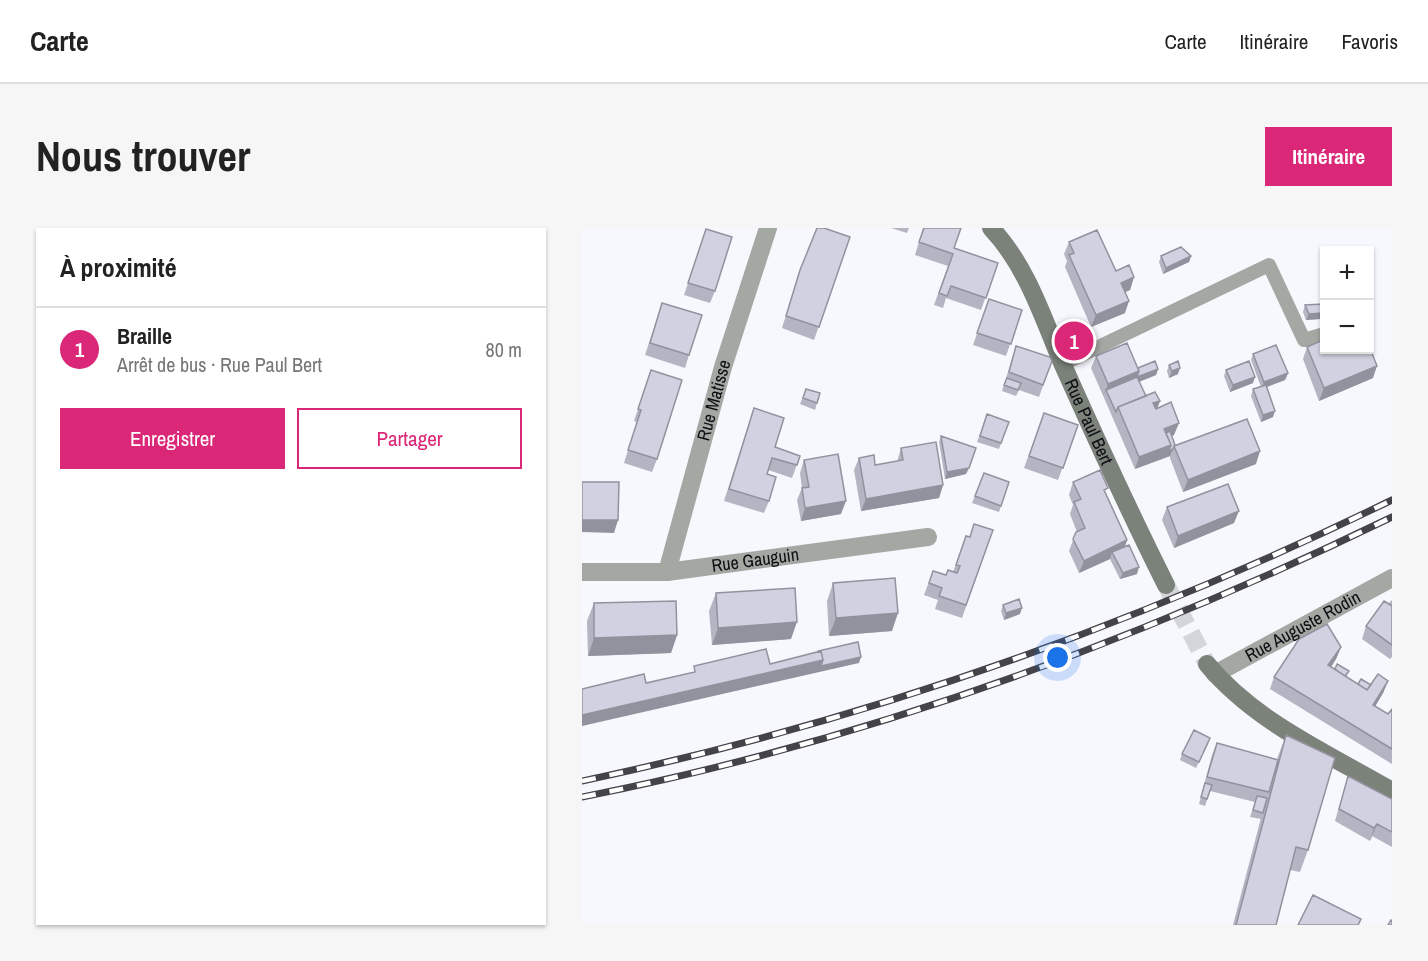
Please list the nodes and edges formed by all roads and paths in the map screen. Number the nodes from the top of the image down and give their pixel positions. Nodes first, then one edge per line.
1 (768, 228) edge
2 (992, 228) edge
3 (1320, 335) edge
4 (1063, 364) junction
5 (928, 537) dead end
6 (582, 572) edge
7 (667, 572) junction
8 (1392, 578) edge
9 (1166, 585) tunnel mouth
10 (1211, 669) joint
11 (1392, 791) edge

1 - 7 street, Rue Matisse
2 - 4 main road, Rue Paul Bert
3 - 4 lane
4 - 9 main road, Rue Paul Bert
5 - 7 street, Rue Gauguin
6 - 7 street, Rue Gauguin
8 - 10 street, Rue Auguste Rodin
10 - 11 main road

